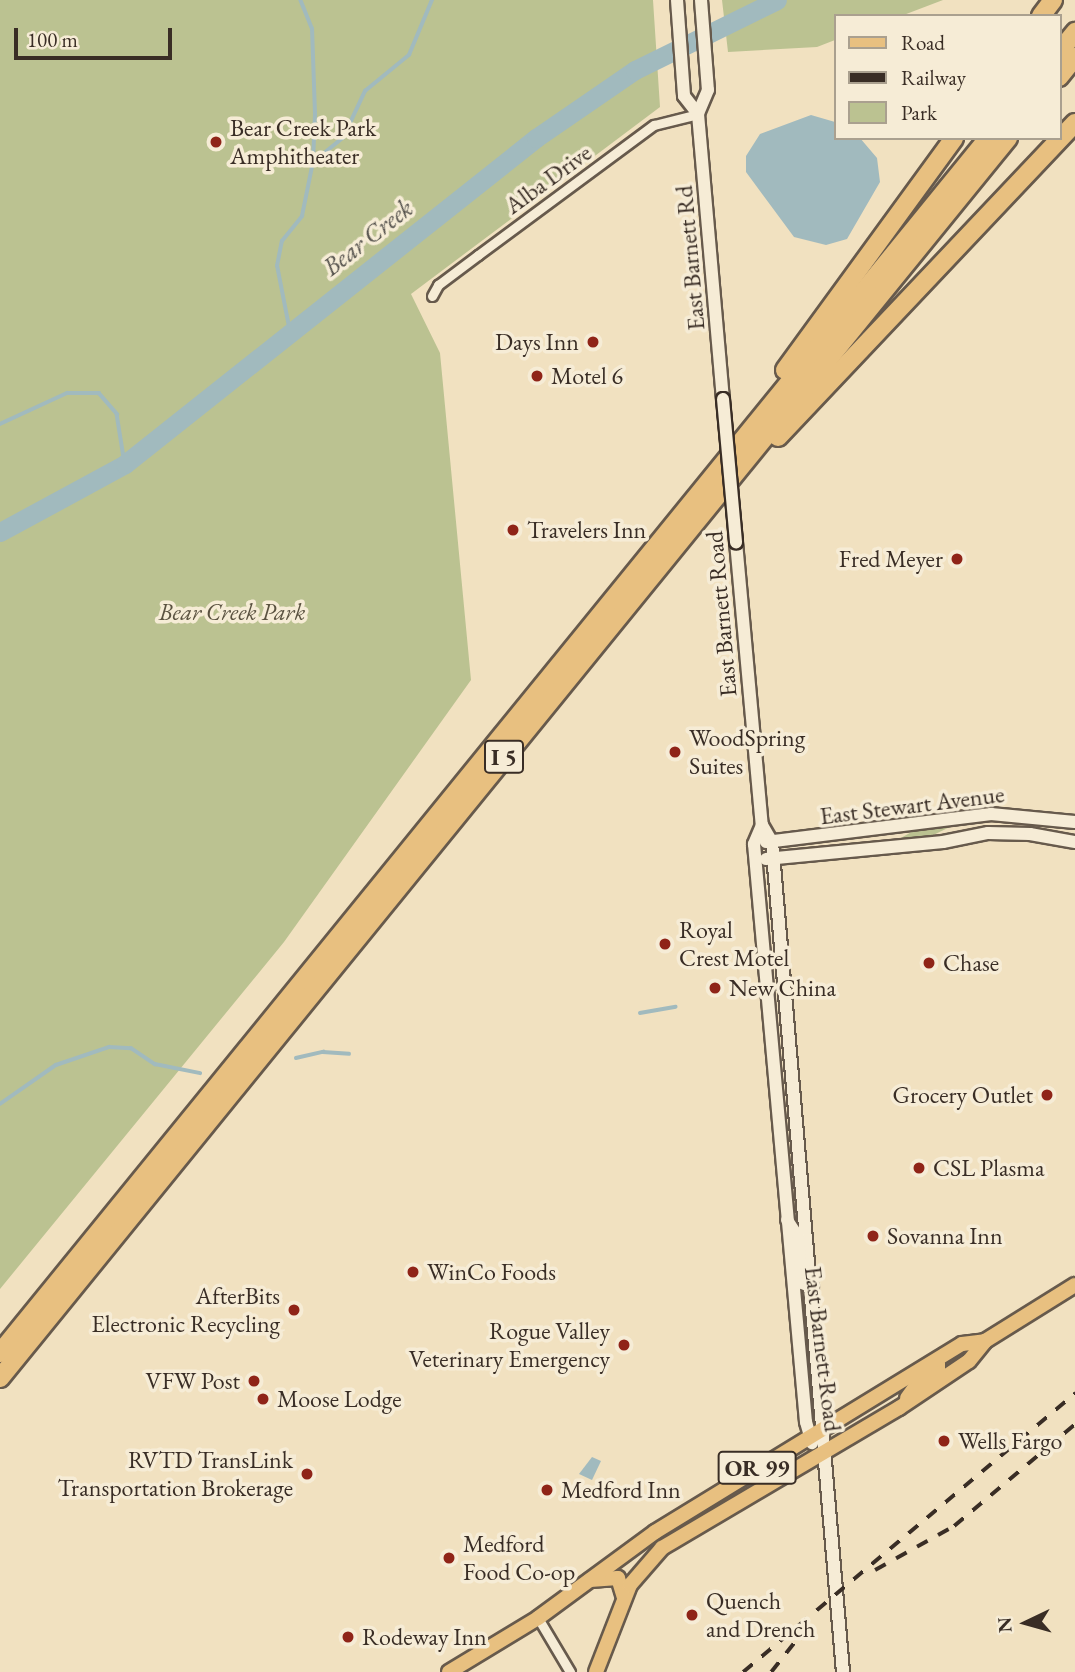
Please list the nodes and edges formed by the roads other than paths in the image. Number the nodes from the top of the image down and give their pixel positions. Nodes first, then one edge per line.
1 (677, 0) edge
2 (701, 0) edge
3 (1075, 32) edge
4 (1061, 49) edge
5 (1075, 57) edge
6 (1061, 74) edge
7 (698, 114) junction
8 (1075, 123) edge
9 (1061, 138) edge
10 (953, 140) edge
11 (986, 140) edge
12 (1006, 140) edge
13 (1059, 140) edge
14 (432, 296) dead end
15 (723, 399) joint
16 (707, 483) junction
17 (709, 507) junction
18 (1075, 822) edge
19 (762, 824) junction
20 (772, 842) junction
21 (1075, 842) edge
22 (754, 844) junction
23 (774, 858) junction
24 (755, 860) junction
25 (787, 1220) junction
26 (1075, 1285) edge
27 (812, 1287) junction
28 (985, 1340) junction
29 (0, 1353) edge
30 (936, 1359) junction
31 (0, 1378) edge
32 (899, 1408) junction
33 (824, 1428) junction
34 (808, 1438) junction
35 (821, 1454) junction
36 (583, 1583) junction
37 (624, 1600) junction
38 (538, 1618) junction
39 (449, 1672) edge
40 (570, 1672) edge
41 (596, 1672) edge
42 (843, 1672) edge

1 - 7 main road, East Barnett Rd
2 - 7 main road, East Barnett Rd
3 - 4 highway
5 - 6 highway
7 - 14 street, Alba Drive
7 - 15 main road, East Barnett Rd
8 - 9 highway
10 - 16 highway
11 - 16 highway, I 5
12 - 17 highway, I 5
13 - 17 highway
15 - 19 main road, East Barnett Road, bridge
16 - 29 highway, I 5
17 - 31 highway, I 5
18 - 20 main road, East Stewart Avenue
19 - 20 main road, East Barnett Road
19 - 22 main road, East Barnett Road
20 - 22 main road, East Stewart Avenue
20 - 23 main road, East Barnett Road
21 - 23 main road, East Stewart Avenue
22 - 24 main road, East Barnett Road
23 - 24 main road, East Stewart Avenue
23 - 27 main road, East Barnett Road
24 - 25 main road, East Barnett Road
25 - 27 main road
25 - 34 main road, East Barnett Road
26 - 28 main road, OR 99
27 - 33 main road, East Barnett Road
28 - 30 main road, OR 99
28 - 32 main road, OR 99
30 - 32 main road
30 - 33 main road, OR 99
32 - 35 main road, OR 99
33 - 34 main road, OR 99
33 - 35 main road, East Barnett Road
34 - 35 main road, East Barnett Road
34 - 36 main road, OR 99
35 - 37 main road, OR 99
35 - 42 main road
36 - 37 main road
36 - 38 main road, OR 99
37 - 41 main road, OR 99
38 - 39 main road, OR 99
38 - 40 street

